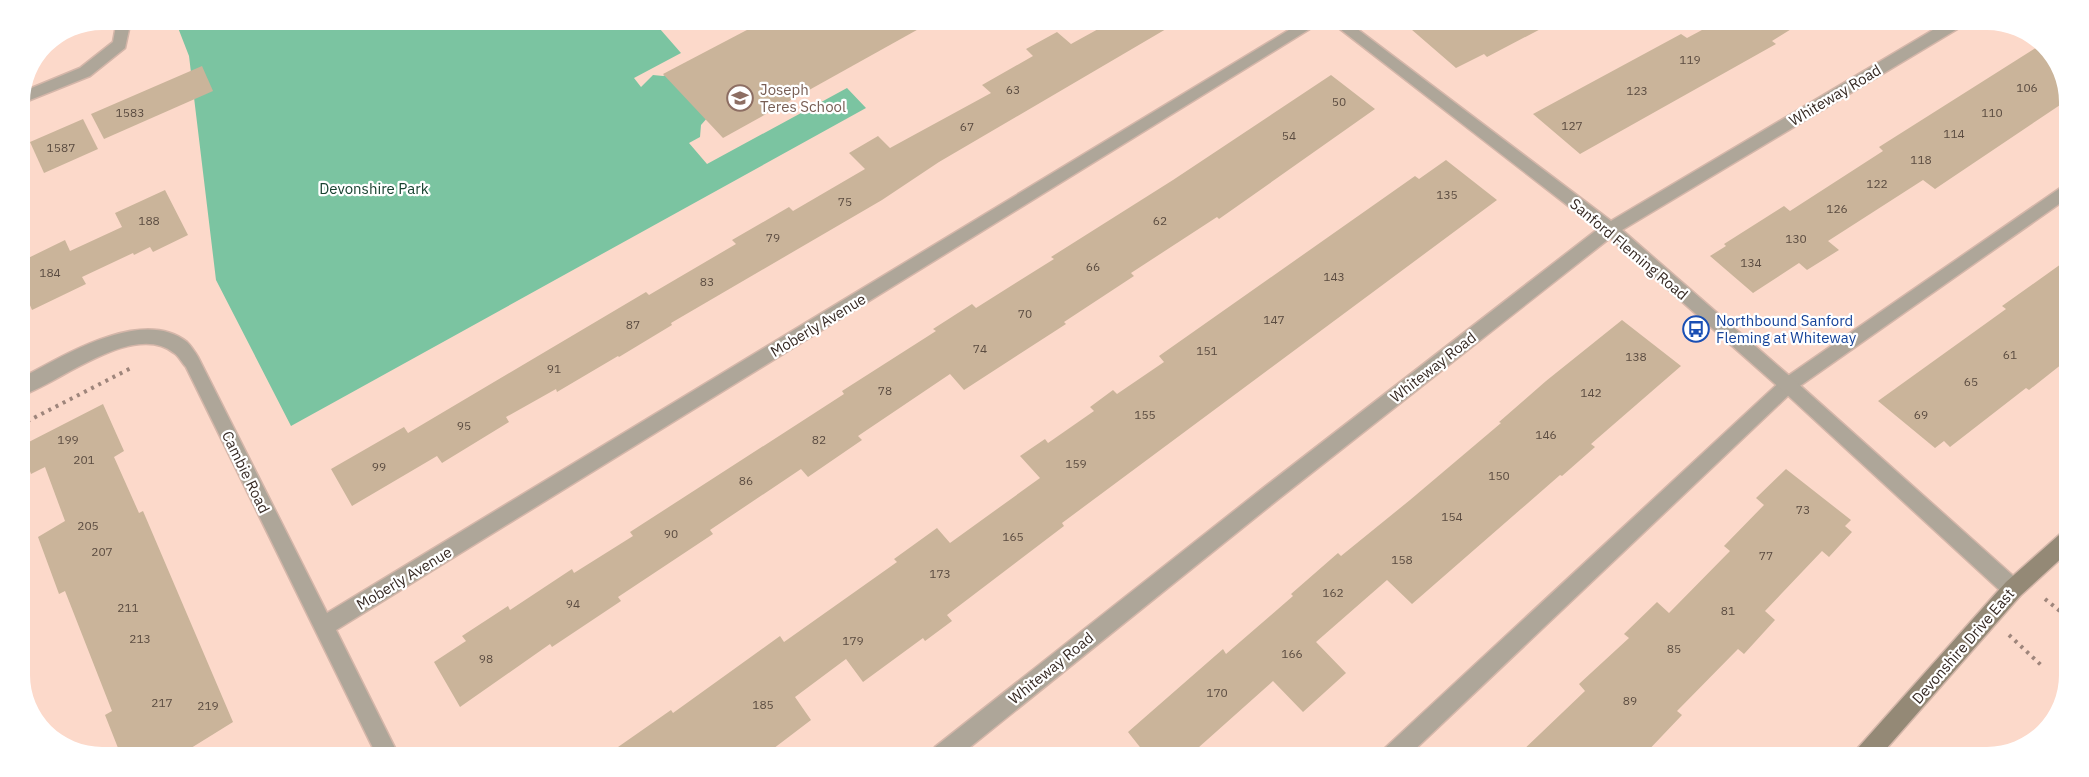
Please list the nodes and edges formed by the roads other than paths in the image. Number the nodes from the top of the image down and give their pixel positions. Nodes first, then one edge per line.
1 (122, 30) edge
2 (1301, 30) edge
3 (1349, 30) edge
4 (1944, 30) edge
5 (31, 95) edge
6 (2059, 195) edge
7 (1610, 229) junction
8 (30, 383) edge
9 (1788, 385) junction
10 (2059, 547) edge
11 (2013, 589) junction
12 (323, 627) junction
13 (383, 747) edge
14 (953, 747) edge
15 (1403, 747) edge
16 (1874, 747) edge

1 - 5 street
2 - 12 street, Moberly Avenue
3 - 7 street, Sanford Fleming Road
4 - 7 street, Whiteway Road
6 - 9 street
7 - 9 street, Sanford Fleming Road
7 - 14 street, Whiteway Road
8 - 12 street, Cambie Road
9 - 11 street, Sanford Fleming Road
9 - 15 street
10 - 11 street, Devonshire Drive East
11 - 16 street, Devonshire Drive East
12 - 13 street, Cambie Road

